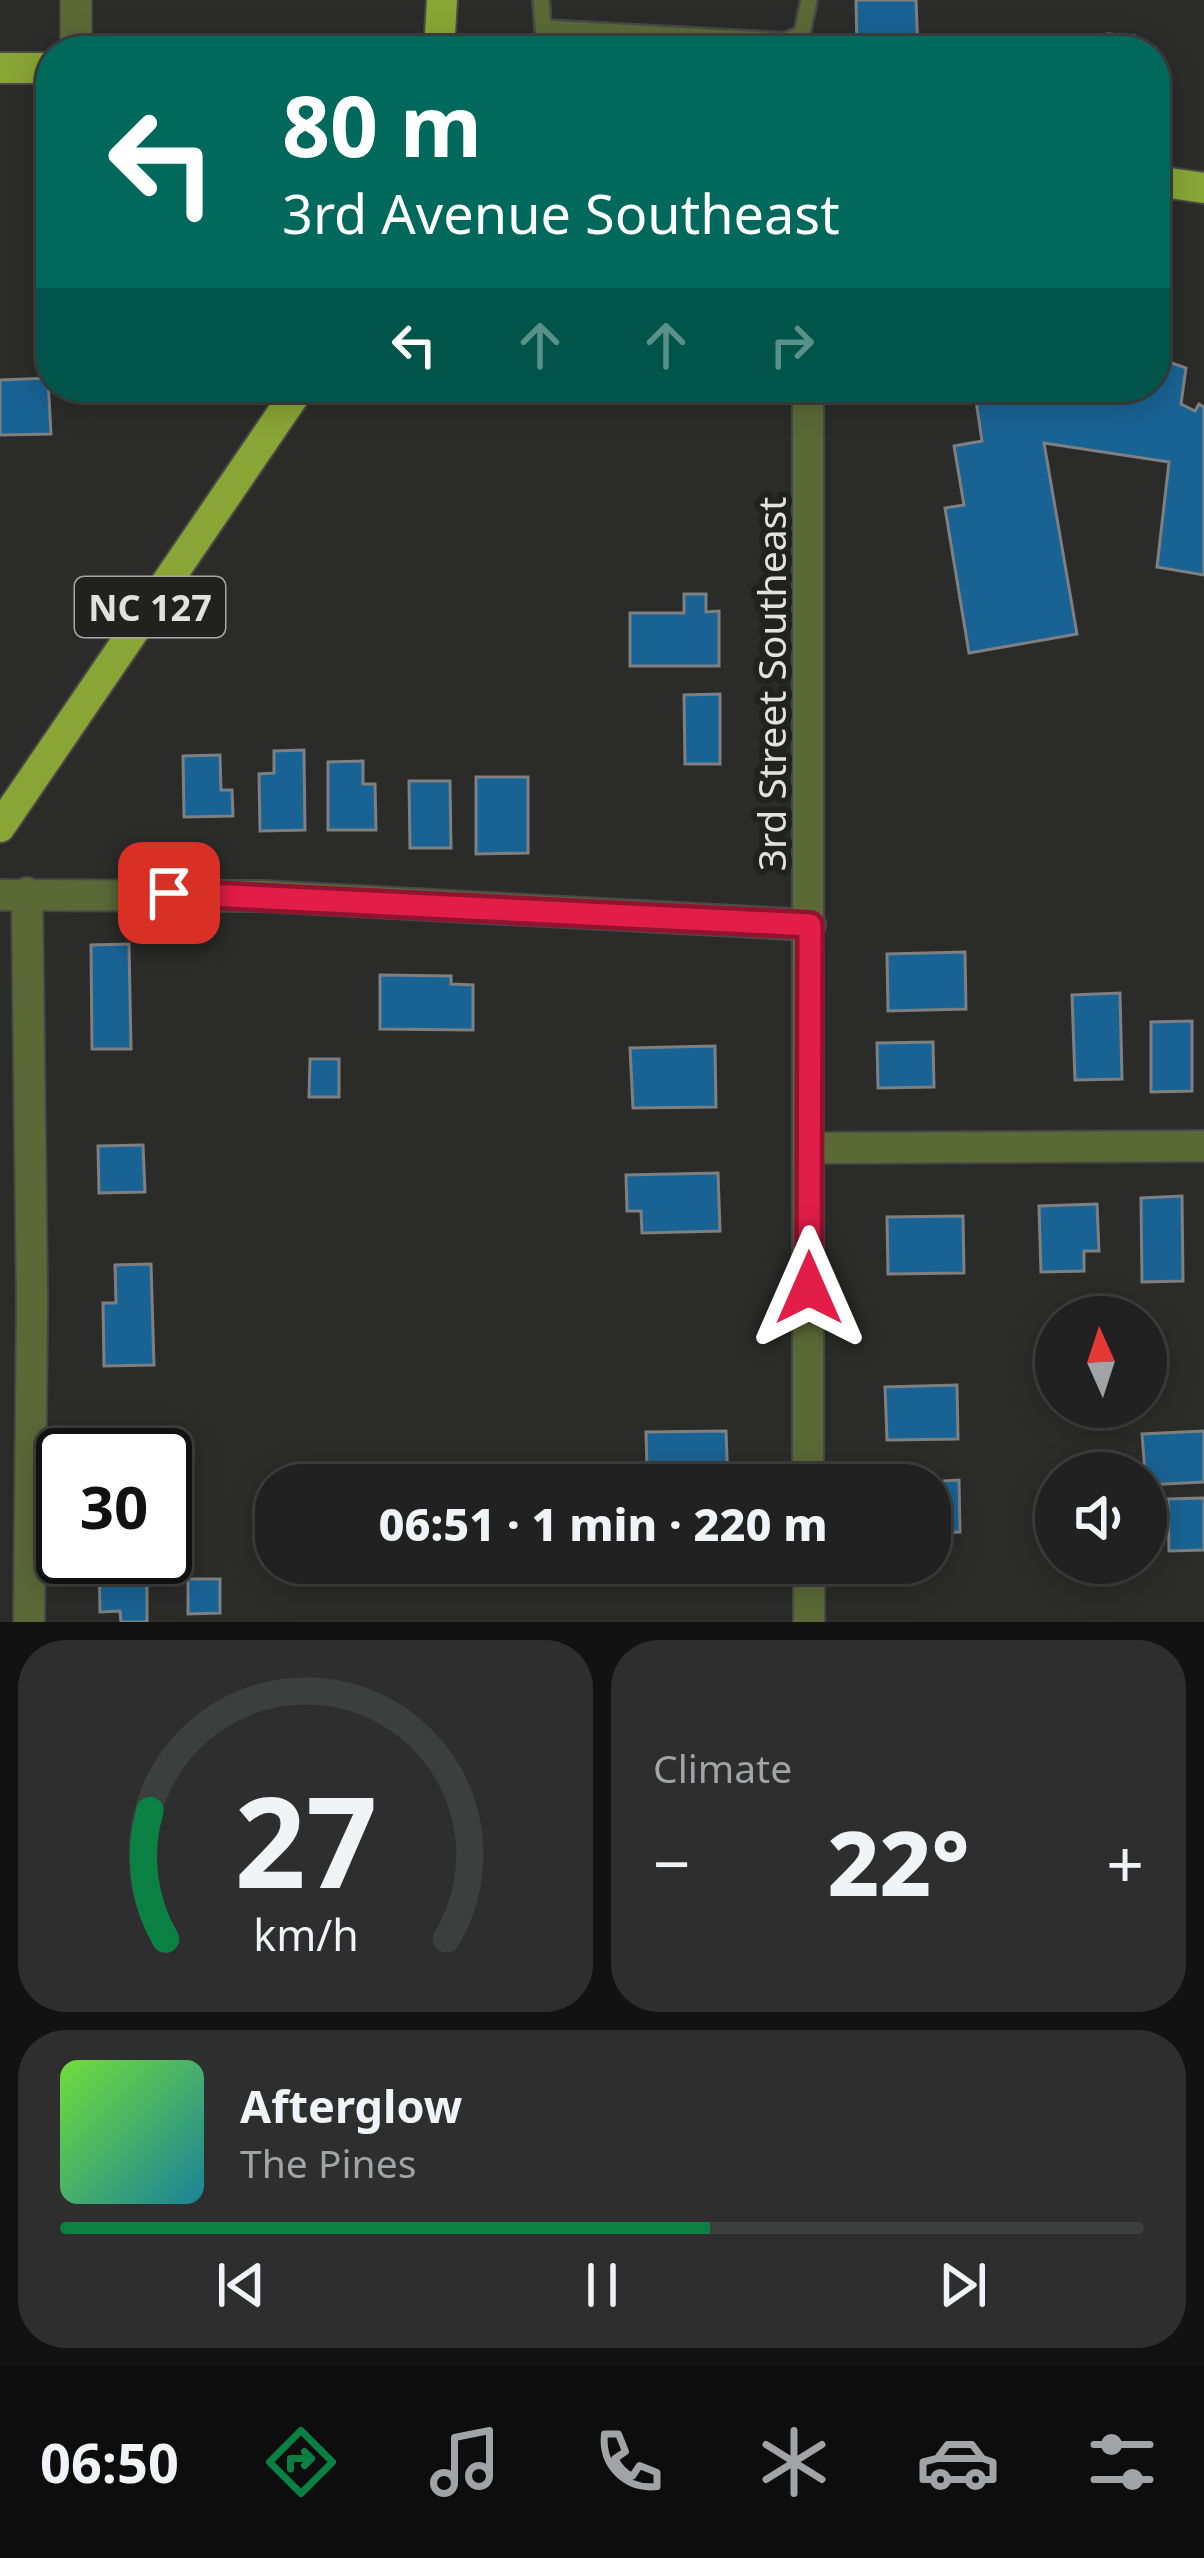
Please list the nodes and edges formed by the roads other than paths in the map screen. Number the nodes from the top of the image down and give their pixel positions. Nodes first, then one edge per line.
1 (76, 0) edge
2 (442, 0) edge
3 (541, 0) edge
4 (809, 0) edge
5 (543, 28) junction
6 (76, 36) edge
7 (440, 36) edge
8 (544, 36) edge
9 (651, 36) edge
10 (799, 36) edge
11 (0, 68) edge
12 (36, 68) edge
13 (1170, 183) edge
14 (1204, 188) edge
15 (290, 402) edge
16 (808, 402) edge
17 (0, 827) edge
18 (13, 894) edge
19 (810, 925) junction
20 (1204, 1145) edge
21 (810, 1148) junction
22 (808, 1464) edge
23 (808, 1584) edge
24 (29, 1622) edge
25 (809, 1622) edge

1 - 6 street
2 - 7 main road
3 - 5 lane
4 - 10 lane
5 - 8 lane
5 - 9 lane
11 - 12 main road
13 - 14 main road
15 - 17 main road, NC 127
16 - 19 street, 3rd Street Southeast
18 - 19 street
18 - 24 street
19 - 21 street, 3rd Street Southeast
20 - 21 street
21 - 22 street, 3rd Street Southeast
23 - 25 street

